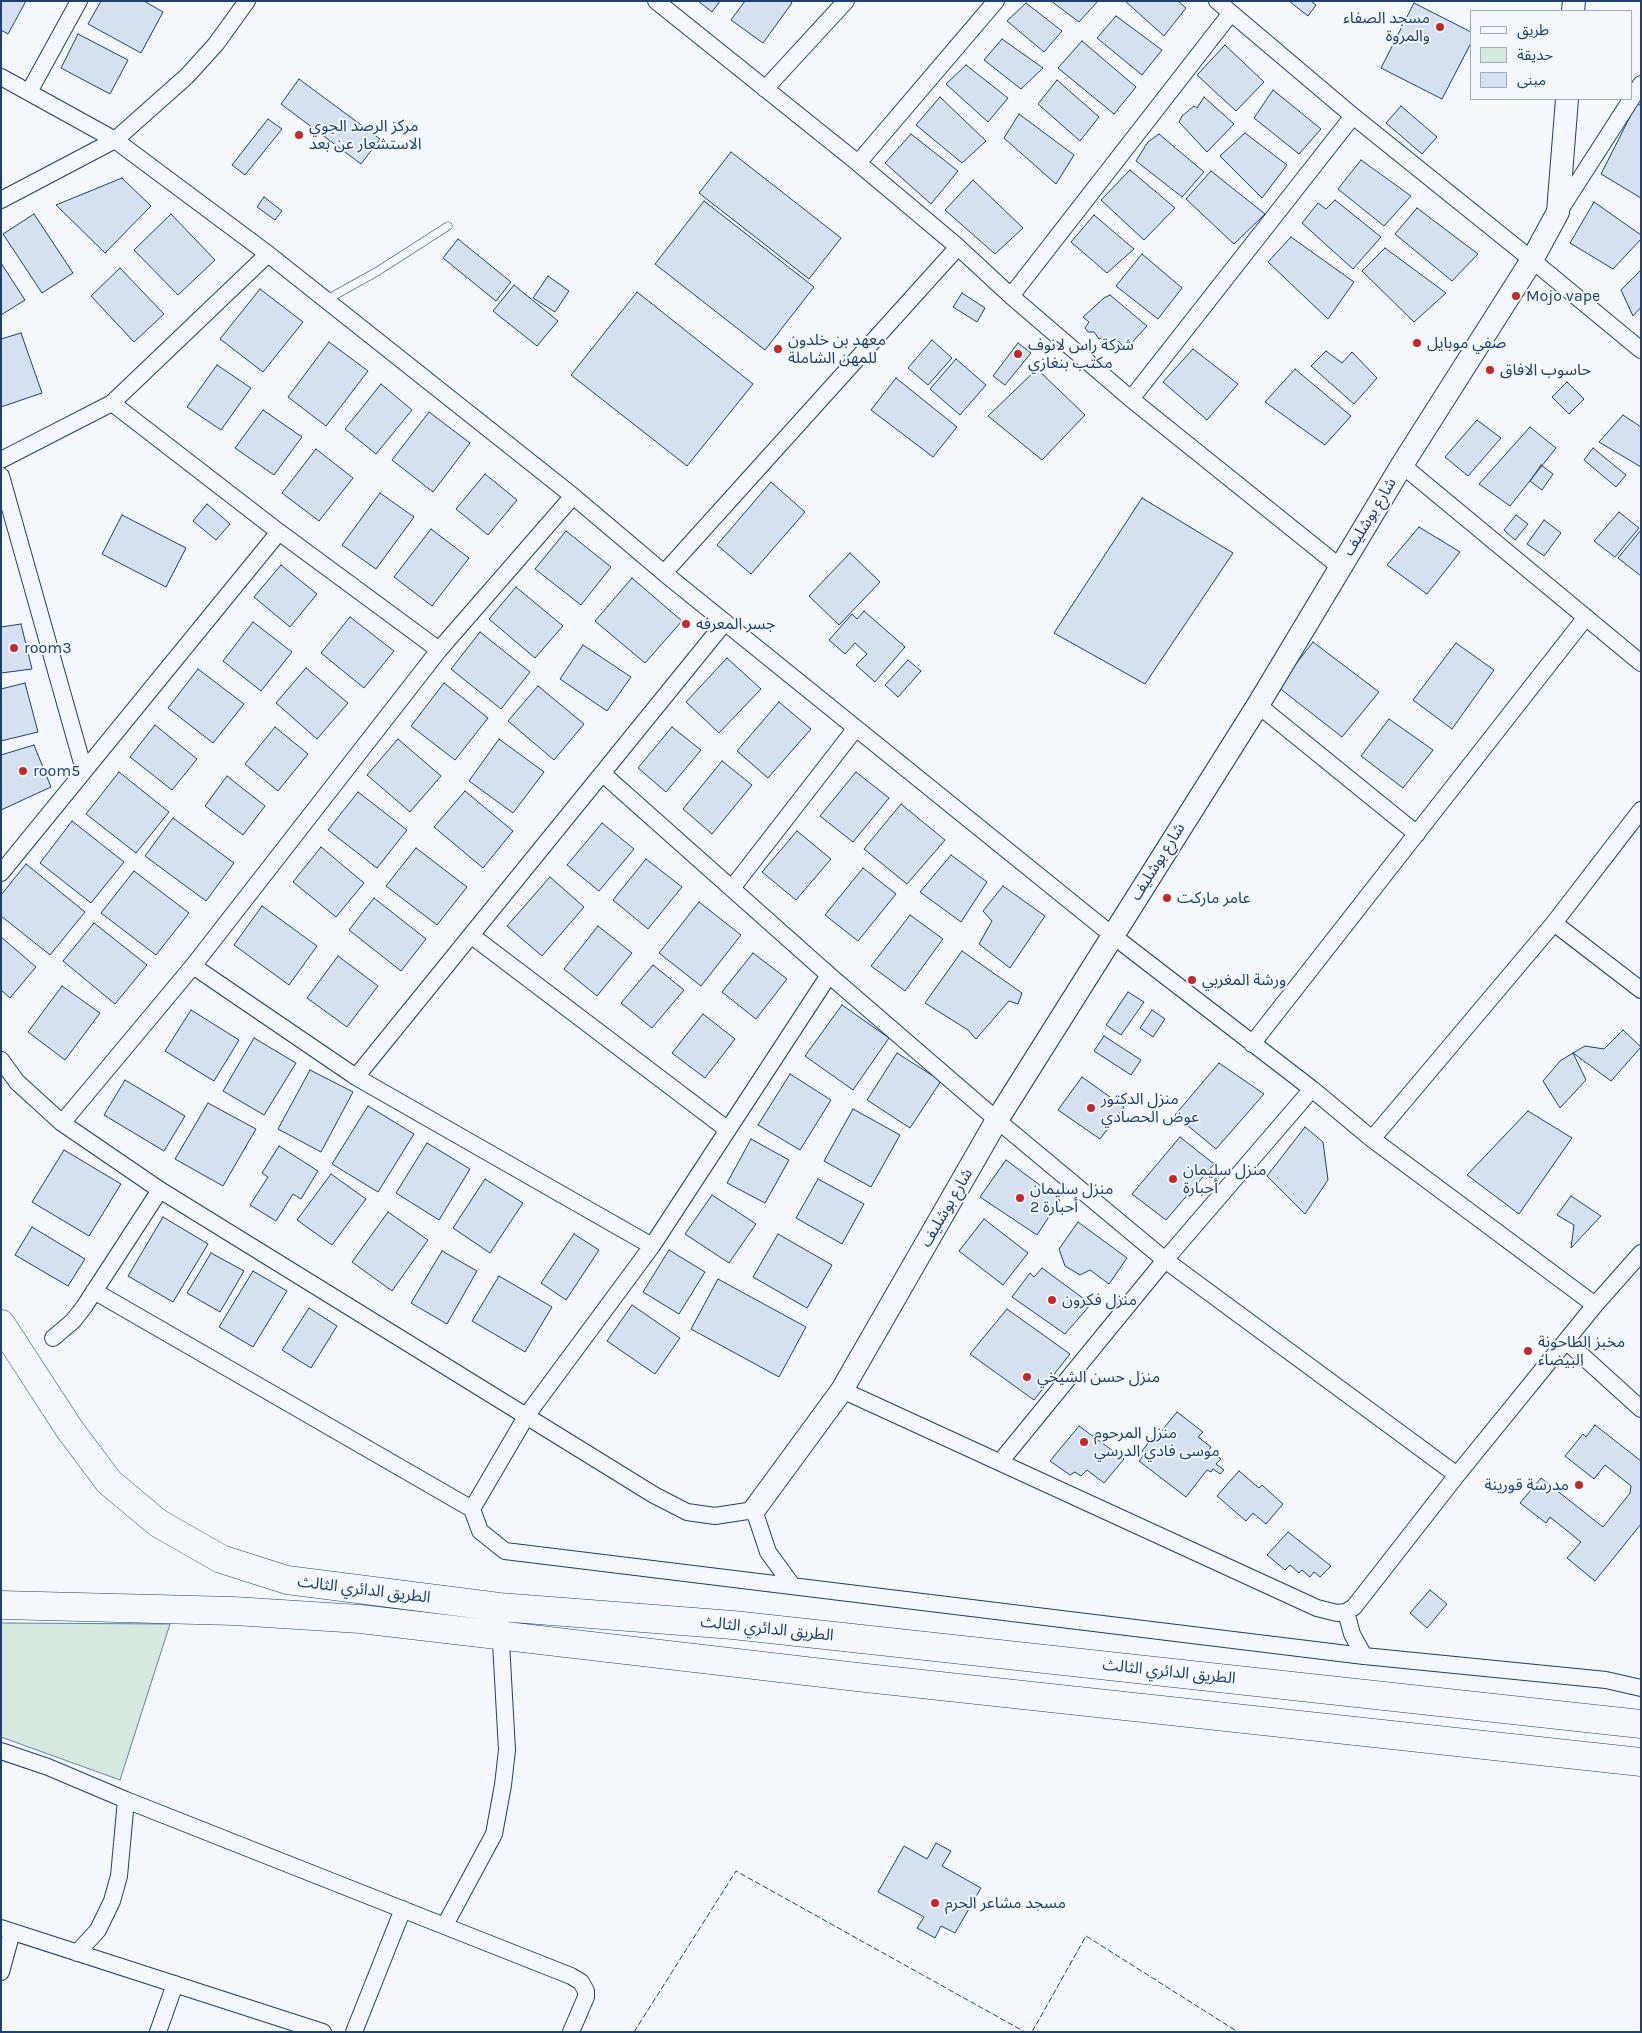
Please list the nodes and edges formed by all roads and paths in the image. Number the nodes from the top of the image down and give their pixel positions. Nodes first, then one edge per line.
1 (79, 1) edge
2 (247, 1) edge
3 (656, 1) edge
4 (846, 1) edge
5 (996, 1) edge
6 (1217, 1) edge
7 (1231, 13) junction
8 (1, 77) edge
9 (1641, 84) edge
10 (764, 89) junction
11 (29, 92) junction
12 (1632, 98) edge
13 (1567, 100) edge
14 (1631, 100) edge
15 (1353, 116) junction
16 (115, 140) junction
17 (858, 163) junction
18 (1, 200) edge
19 (1558, 212) junction
20 (448, 226) dead end
21 (958, 247) junction
22 (268, 254) junction
23 (1532, 260) junction
24 (1011, 296) junction
25 (326, 300) junction
26 (1641, 350) edge
27 (1130, 399) junction
28 (112, 403) junction
29 (1, 460) edge
30 (1402, 466) junction
31 (1, 476) edge
32 (573, 496) junction
33 (279, 532) junction
34 (1340, 567) junction
35 (664, 573) junction
36 (1586, 617) junction
37 (725, 622) junction
38 (439, 650) junction
39 (1641, 663) edge
40 (1258, 705) junction
41 (856, 728) junction
42 (84, 770) junction
43 (603, 774) junction
44 (1641, 810) edge
45 (1416, 834) junction
46 (1, 873) edge
47 (732, 888) junction
48 (1554, 923) junction
49 (1112, 935) junction
50 (472, 936) junction
51 (193, 966) junction
52 (829, 974) junction
53 (1641, 990) edge
54 (1252, 1044) junction
55 (1, 1060) edge
56 (356, 1076) junction
57 (1312, 1089) junction
58 (997, 1120) junction
59 (62, 1123) junction
60 (728, 1130) junction
61 (1372, 1139) junction
62 (160, 1190) junction
63 (652, 1246) junction
64 (1641, 1253) edge
65 (1166, 1260) junction
66 (94, 1291) junction
67 (1595, 1305) junction
68 (1, 1324) edge
69 (53, 1338) dead end
70 (1566, 1341) junction
71 (842, 1390) junction
72 (1641, 1409) edge
73 (527, 1415) junction
74 (1000, 1462) junction
75 (1457, 1475) junction
76 (472, 1509) junction
77 (754, 1510) junction
78 (792, 1585) junction
79 (1, 1604) edge
80 (499, 1607) junction
81 (1346, 1612) junction
82 (500, 1635) junction
83 (1364, 1656) junction
84 (1641, 1688) edge
85 (1641, 1724) edge
86 (1, 1751) edge
87 (1641, 1762) edge
88 (126, 1800) junction
89 (403, 1909) junction
90 (445, 1925) junction
91 (7, 1930) edge
92 (77, 1953) junction
93 (1, 1972) edge
94 (175, 1984) junction
95 (158, 2032) edge
96 (323, 2032) edge
97 (354, 2032) edge
98 (571, 2032) edge

1 - 11 street
2 - 16 street
3 - 10 street
4 - 10 street
5 - 17 street
6 - 7 street
7 - 15 street
7 - 24 street
8 - 11 street
9 - 12 street
10 - 17 street
11 - 16 street
13 - 19 street
14 - 19 street
15 - 23 street
15 - 27 street
16 - 18 street
16 - 22 street
17 - 21 street
19 - 23 street, شارع بوشليف
20 - 25 lane
21 - 24 street
21 - 35 street
22 - 25 street
22 - 28 street
23 - 26 street
23 - 30 street, شارع بوشليف
24 - 27 street
25 - 32 street
27 - 34 street
28 - 29 street
28 - 33 street
30 - 34 street, شارع بوشليف
30 - 36 street
31 - 42 street
32 - 35 street
32 - 38 street
33 - 38 street
33 - 42 street
34 - 40 street, شارع بوشليف
35 - 37 street
36 - 39 street
36 - 45 street
37 - 41 street
37 - 43 street
38 - 51 street
40 - 45 street
40 - 49 street, شارع بوشليف
41 - 47 street
41 - 49 street
42 - 46 street
43 - 47 street
43 - 50 street
44 - 48 street
45 - 54 street
47 - 52 street
48 - 53 street
48 - 61 street
49 - 54 street
49 - 58 street, شارع بوشليف
50 - 56 street
50 - 60 street
51 - 56 street
51 - 59 street
52 - 58 street
52 - 60 street
54 - 57 street
55 - 59 street
56 - 63 street
57 - 61 street
57 - 65 street
58 - 65 street
58 - 71 street, شارع بوشليف
59 - 62 street
60 - 63 street
61 - 67 street
62 - 66 street
62 - 73 street
63 - 73 street
64 - 67 street
65 - 74 street
65 - 75 street
66 - 69 street
66 - 76 street
67 - 70 street
68 - 80 highway, الطريق الدائري الثالث
70 - 72 street
70 - 75 street
71 - 74 street
71 - 77 street, شارع بوشليف
73 - 76 street
73 - 77 street
74 - 81 street
75 - 81 street
76 - 78 street
77 - 78 street
78 - 83 street
79 - 82 highway, الطريق الدائري الثالث
80 - 82 street
80 - 85 highway, الطريق الدائري الثالث
81 - 83 street
82 - 87 highway, الطريق الدائري الثالث
82 - 90 street
83 - 84 street
86 - 88 street
88 - 89 street
88 - 92 street
89 - 90 street
89 - 97 street
90 - 98 street
91 - 92 street
91 - 93 street
92 - 94 street
94 - 95 street
94 - 96 street

